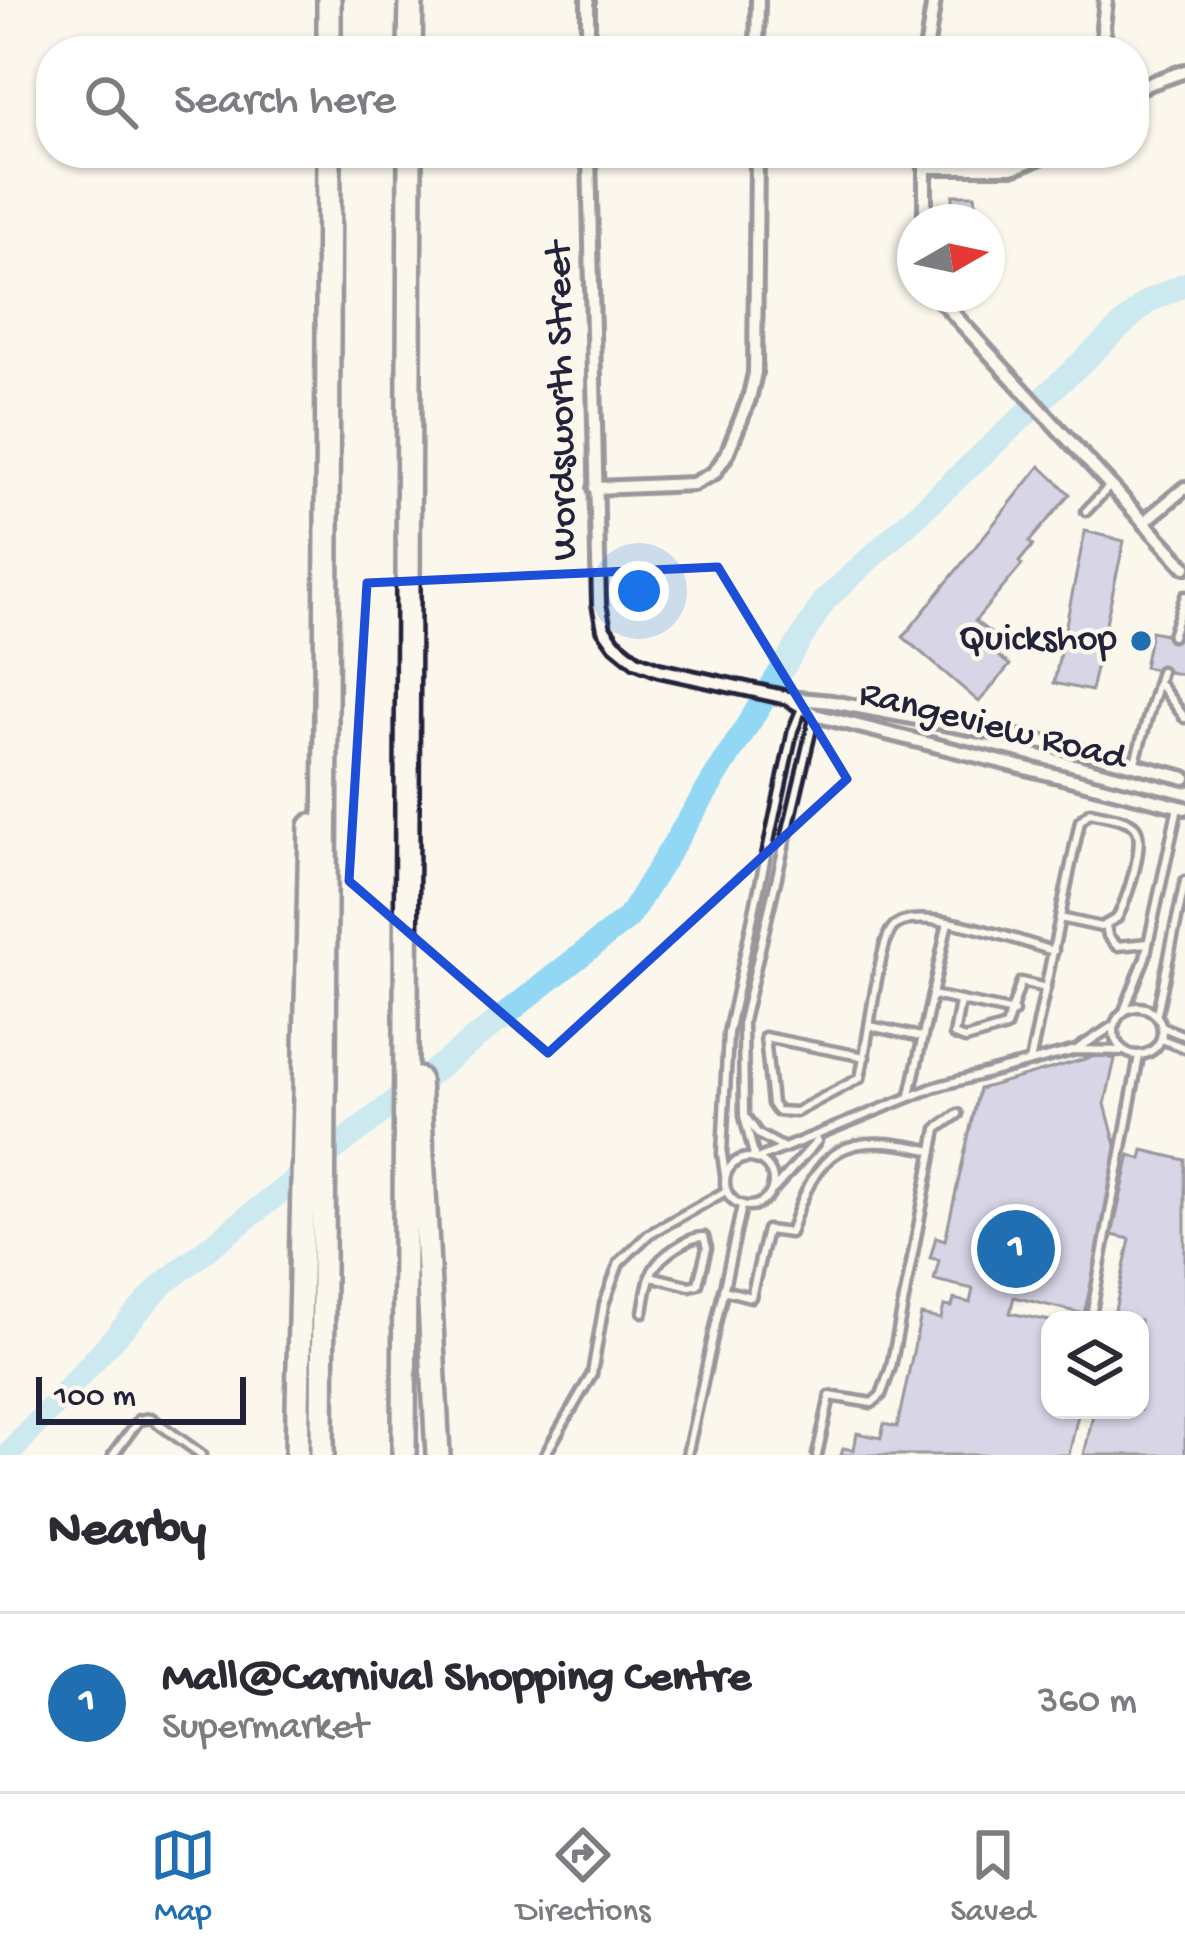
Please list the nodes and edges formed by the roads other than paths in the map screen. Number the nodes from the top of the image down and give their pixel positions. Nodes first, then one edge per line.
1 (329, 0) edge
2 (411, 0) edge
3 (588, 0) edge
4 (758, 0) edge
5 (934, 0) edge
6 (1106, 0) edge
7 (329, 36) edge
8 (410, 36) edge
9 (587, 36) edge
10 (757, 36) edge
11 (928, 36) edge
12 (1104, 36) edge
13 (1185, 71) edge
14 (1149, 84) edge
15 (328, 168) edge
16 (410, 168) edge
17 (589, 168) edge
18 (757, 168) edge
19 (925, 168) edge
20 (925, 204) edge
21 (328, 241) junction
22 (951, 312) edge
23 (1111, 485) junction
24 (595, 488) junction
25 (1185, 488) edge
26 (1086, 511) dead end
27 (1144, 522) junction
28 (1185, 567) edge
29 (1185, 596) edge
30 (1172, 635) dead end
31 (614, 644) joint
32 (1161, 670) dead end
33 (1158, 682) junction
34 (821, 700) junction
35 (804, 704) junction
36 (815, 715) junction
37 (1185, 718) edge
38 (1134, 765) junction
39 (1185, 777) edge
40 (1182, 807) edge
41 (1185, 881) edge
42 (1185, 896) edge
43 (1179, 910) junction
44 (1060, 918) junction
45 (948, 922) junction
46 (1106, 925) junction
47 (1148, 943) junction
48 (1054, 951) junction
49 (1046, 988) junction
50 (932, 994) junction
51 (959, 1002) junction
52 (1124, 1011) junction
53 (1014, 1012) junction
54 (1157, 1015) junction
55 (1115, 1024) junction
56 (870, 1026) junction
57 (1162, 1027) junction
58 (1185, 1036) edge
59 (921, 1037) junction
60 (1161, 1039) junction
61 (1185, 1048) edge
62 (1076, 1050) junction
63 (1125, 1052) junction
64 (1139, 1056) junction
65 (865, 1057) junction
66 (1030, 1062) junction
67 (910, 1097) junction
68 (958, 1114) dead end
69 (745, 1116) junction
70 (413, 1119) junction
71 (824, 1134) junction
72 (785, 1148) junction
73 (932, 1151) junction
74 (756, 1159) junction
75 (725, 1175) junction
76 (726, 1191) junction
77 (770, 1195) junction
78 (742, 1206) junction
79 (650, 1276) junction
80 (723, 1291) junction
81 (1092, 1311) edge
82 (643, 1312) dead end
83 (113, 1455) edge
84 (202, 1455) edge
85 (297, 1455) edge
86 (322, 1455) edge
87 (404, 1455) edge
88 (438, 1455) edge
89 (545, 1455) edge
90 (687, 1455) edge
91 (817, 1455) edge

1 - 7 highway
2 - 8 highway
3 - 9 street
4 - 10 street
5 - 11 street
6 - 12 street
13 - 14 street
15 - 21 highway
16 - 70 highway
17 - 24 street, Wordsworth Street
18 - 24 street
19 - 20 street
21 - 85 highway
21 - 86 highway
22 - 23 street
23 - 26 lane
23 - 27 street
24 - 31 street, Wordsworth Street
25 - 27 street
27 - 28 street
29 - 30 lane
31 - 35 street, Rangeview Road
32 - 33 lane
33 - 37 lane
33 - 38 lane
34 - 35 street, Rangeview Road
34 - 36 lane
34 - 38 street, Rangeview Road
35 - 36 street, Rangeview Road
35 - 75 lane
36 - 40 street, Rangeview Road
36 - 69 lane
38 - 39 street, Rangeview Road
39 - 40 street
40 - 47 lane
41 - 43 lane
42 - 43 lane
43 - 54 lane
44 - 46 lane
44 - 46 lane
44 - 48 lane
45 - 48 lane
45 - 50 lane
45 - 56 lane
46 - 47 lane
47 - 52 lane
48 - 49 lane
49 - 53 lane
49 - 66 lane
50 - 51 lane
50 - 59 lane
51 - 53 lane
51 - 53 lane
52 - 54 lane
52 - 55 lane
54 - 57 lane
55 - 62 lane
55 - 63 lane
56 - 59 lane
56 - 65 lane
57 - 58 lane
57 - 60 lane
59 - 67 lane
60 - 61 lane
60 - 64 lane
62 - 63 lane
62 - 66 lane
63 - 64 lane
64 - 81 lane
65 - 65 lane
66 - 67 lane
67 - 71 lane
68 - 73 lane
69 - 72 lane
69 - 74 lane
70 - 87 highway
70 - 88 highway
71 - 72 lane
71 - 77 lane
72 - 74 lane
73 - 80 lane
73 - 91 lane
74 - 75 lane
74 - 77 lane
75 - 76 lane
76 - 78 lane
76 - 89 lane
77 - 78 lane
78 - 80 lane
79 - 79 lane
79 - 82 lane
80 - 90 lane
83 - 84 lane

